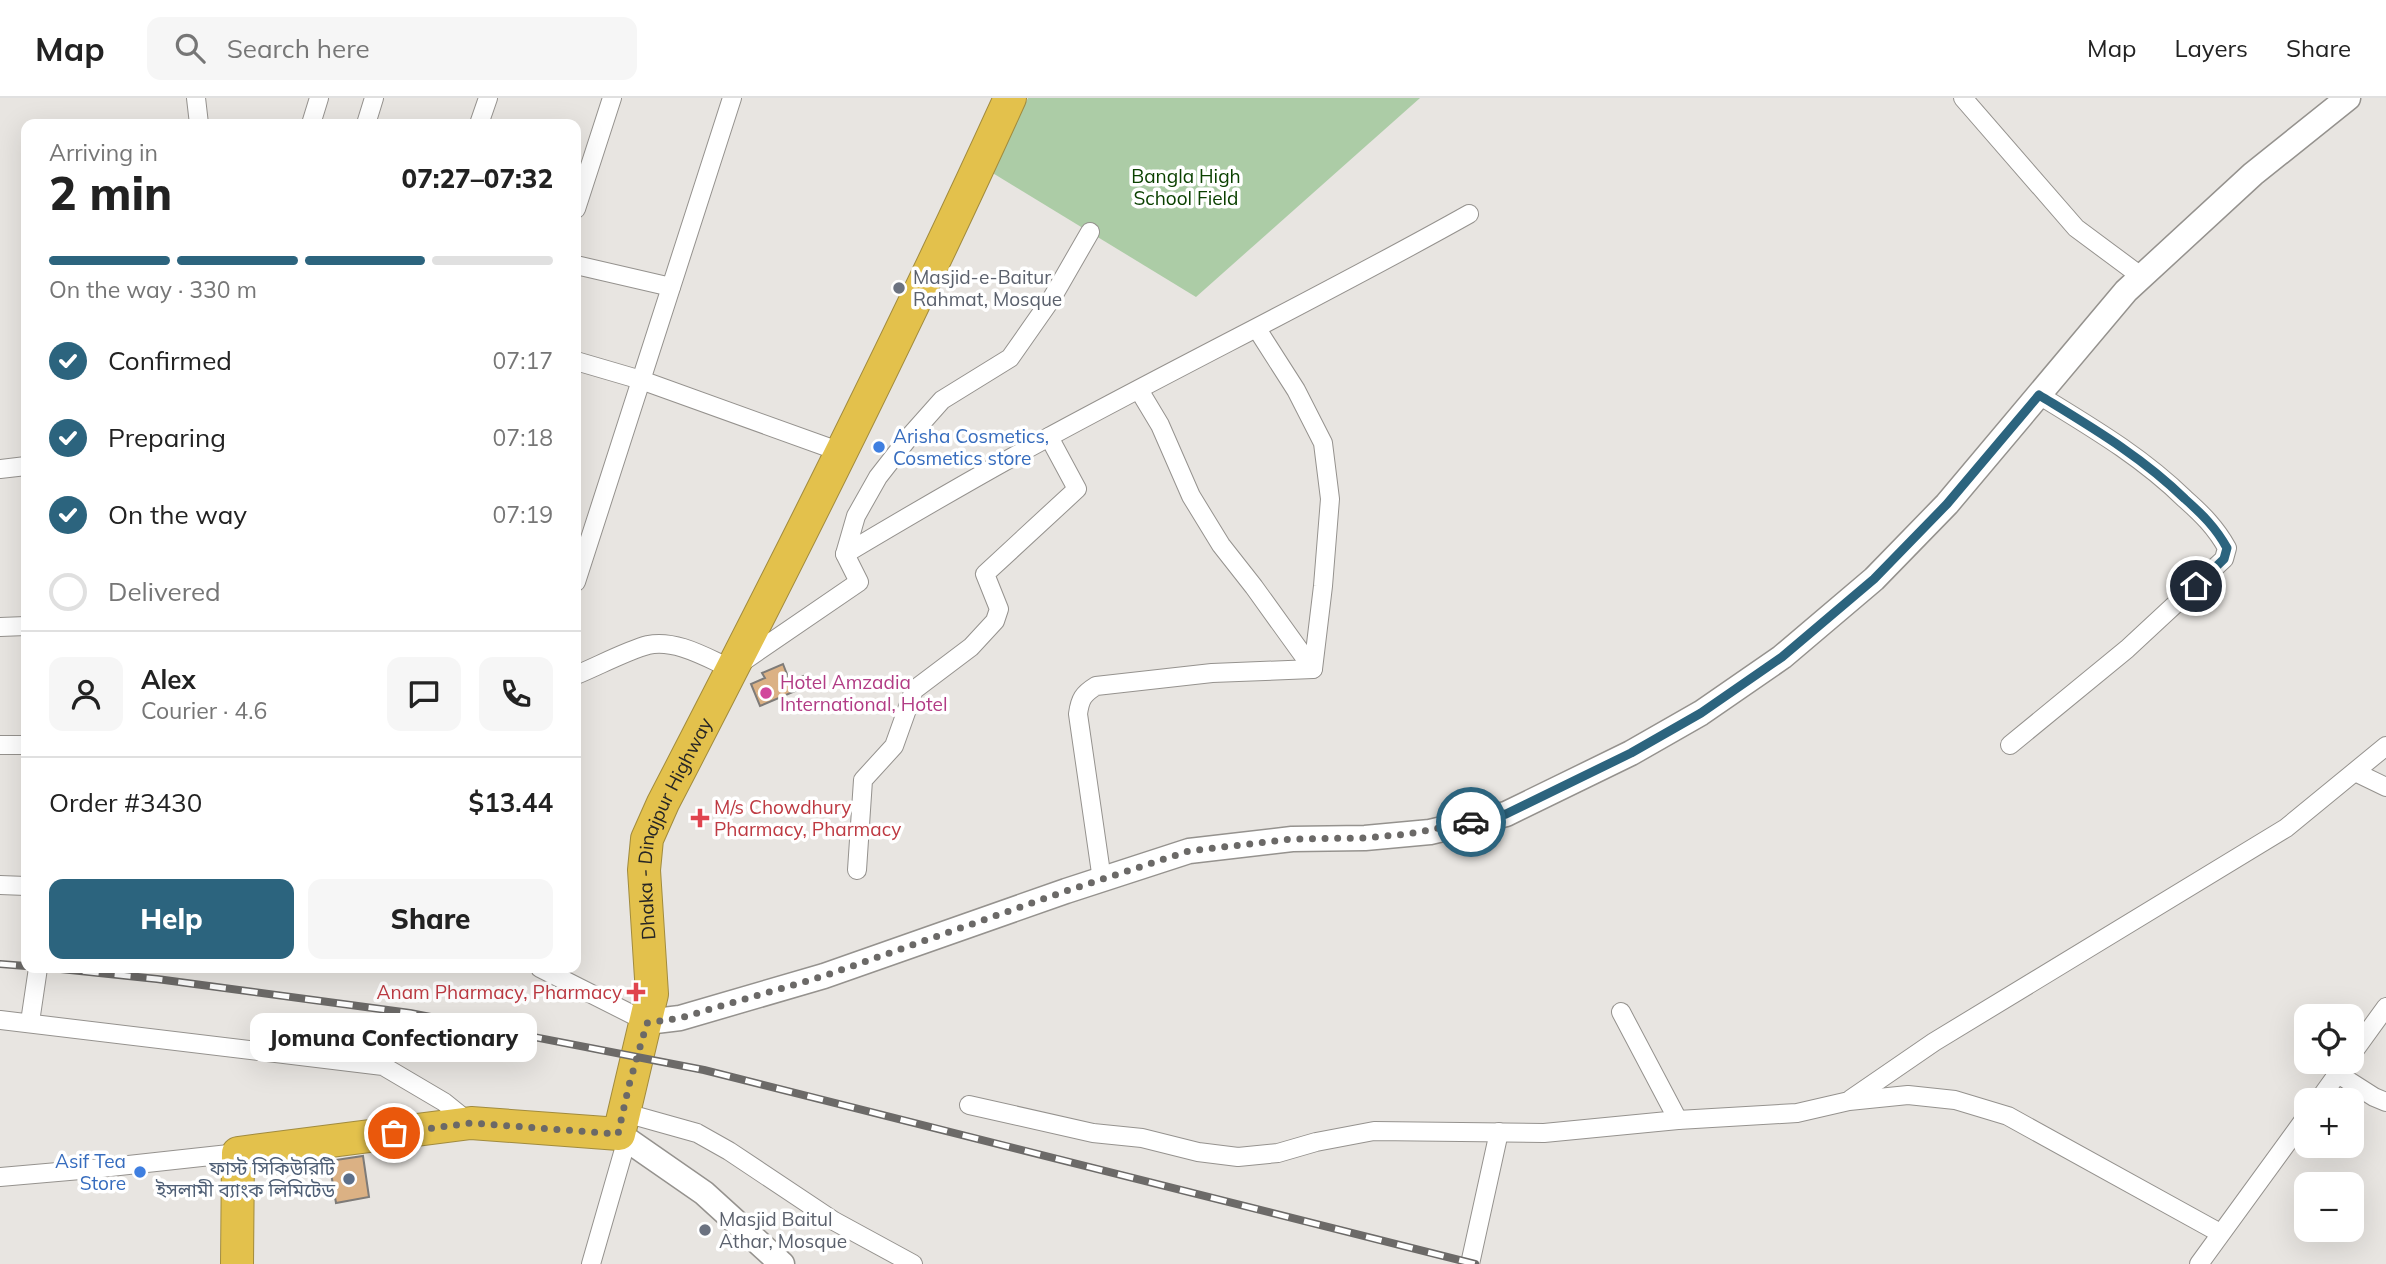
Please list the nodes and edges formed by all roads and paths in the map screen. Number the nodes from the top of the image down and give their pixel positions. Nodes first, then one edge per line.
1 (197, 98) edge
2 (319, 98) edge
3 (374, 98) edge
4 (488, 98) edge
5 (612, 98) edge
6 (732, 98) edge
7 (1010, 98) edge
8 (1963, 98) edge
9 (2348, 98) edge
10 (199, 119) edge
11 (313, 119) edge
12 (368, 119) edge
13 (481, 119) edge
14 (581, 194) edge
15 (1469, 214) dead end
16 (1090, 232) dead end
17 (581, 266) edge
18 (2142, 277) junction
19 (671, 287) junction
20 (1256, 329) junction
21 (581, 362) edge
22 (641, 380) junction
23 (1139, 390) junction
24 (2039, 395) junction
25 (1049, 437) junction
26 (841, 452) junction
27 (21, 467) edge
28 (0, 469) edge
29 (845, 554) junction
30 (581, 565) edge
31 (21, 626) edge
32 (0, 627) edge
33 (732, 669) junction
34 (1313, 669) junction
35 (581, 673) edge
36 (0, 745) edge
37 (21, 745) edge
38 (2010, 745) dead end
39 (2386, 746) edge
40 (2355, 772) junction
41 (2386, 787) edge
42 (857, 870) dead end
43 (1102, 880) junction
44 (0, 885) edge
45 (21, 886) edge
46 (37, 973) edge
47 (550, 973) edge
48 (2386, 1007) edge
49 (1621, 1013) dead end
50 (0, 1020) edge
51 (30, 1022) junction
52 (647, 1023) junction
53 (2364, 1037) edge
54 (2349, 1074) edge
55 (1849, 1101) junction
56 (2386, 1102) edge
57 (969, 1105) dead end
58 (1678, 1120) junction
59 (471, 1123) junction
60 (623, 1128) junction
61 (1499, 1132) junction
62 (2294, 1134) edge
63 (238, 1153) junction
64 (0, 1177) edge
65 (2220, 1233) junction
66 (237, 1264) edge
67 (591, 1264) edge
68 (782, 1264) edge
69 (913, 1264) edge
70 (1470, 1264) edge
71 (2199, 1264) edge

1 - 10 street
2 - 11 street
3 - 12 street
4 - 13 street
5 - 14 street
6 - 19 street
7 - 26 highway, Dhaka - Dinajpur Highway
8 - 18 street
9 - 18 street
15 - 20 street
16 - 29 street
17 - 19 street
18 - 24 street
19 - 22 street
20 - 23 street
20 - 34 street
21 - 22 street
22 - 26 street
22 - 30 street
23 - 25 street
23 - 34 street
24 - 38 street
24 - 43 street
25 - 29 street
25 - 42 street
26 - 33 highway, Dhaka - Dinajpur Highway
27 - 28 street
29 - 33 street
31 - 32 street
33 - 35 street
33 - 52 highway, Dhaka - Dinajpur Highway
34 - 43 street
36 - 37 street
39 - 40 street
40 - 41 street
40 - 55 street
43 - 52 street
44 - 45 street
46 - 51 street
47 - 52 street
48 - 53 street
49 - 58 street
50 - 51 street
51 - 59 street
52 - 60 highway, Dhaka - Dinajpur Highway
54 - 56 street
55 - 58 street
55 - 65 street
57 - 61 street
58 - 61 street
59 - 60 highway
59 - 63 highway
60 - 67 street
60 - 68 street
60 - 69 street
61 - 70 street
62 - 65 street
63 - 64 street
63 - 66 highway
65 - 71 street

